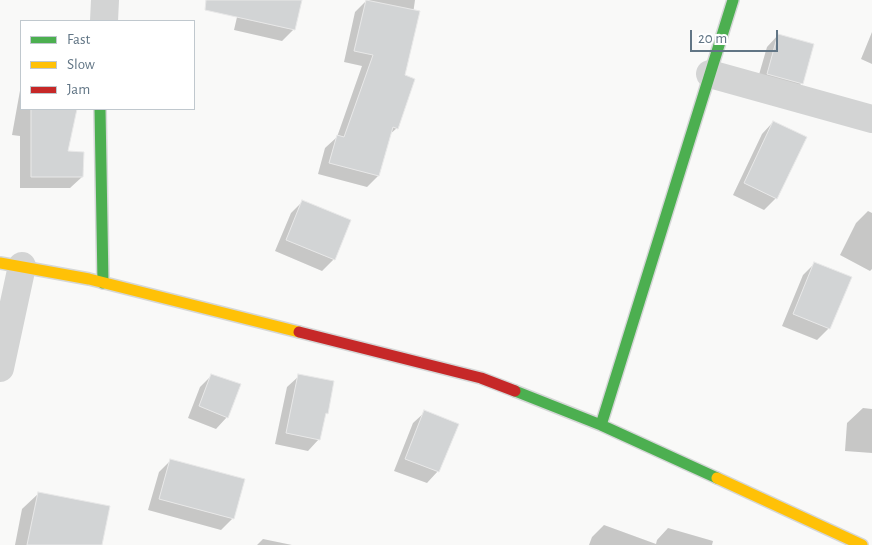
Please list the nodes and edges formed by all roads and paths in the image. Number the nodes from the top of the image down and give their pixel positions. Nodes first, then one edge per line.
1 (105, 0) edge
2 (733, 0) edge
3 (104, 20) edge
4 (710, 74) junction
5 (100, 110) edge
6 (872, 119) edge
7 (11, 265) edge
8 (103, 283) junction
9 (0, 368) edge
10 (602, 424) junction
11 (862, 545) edge

1 - 3 street
2 - 4 street
4 - 6 street
4 - 10 street
5 - 8 street
7 - 8 street
7 - 9 street
8 - 10 street
10 - 11 street

